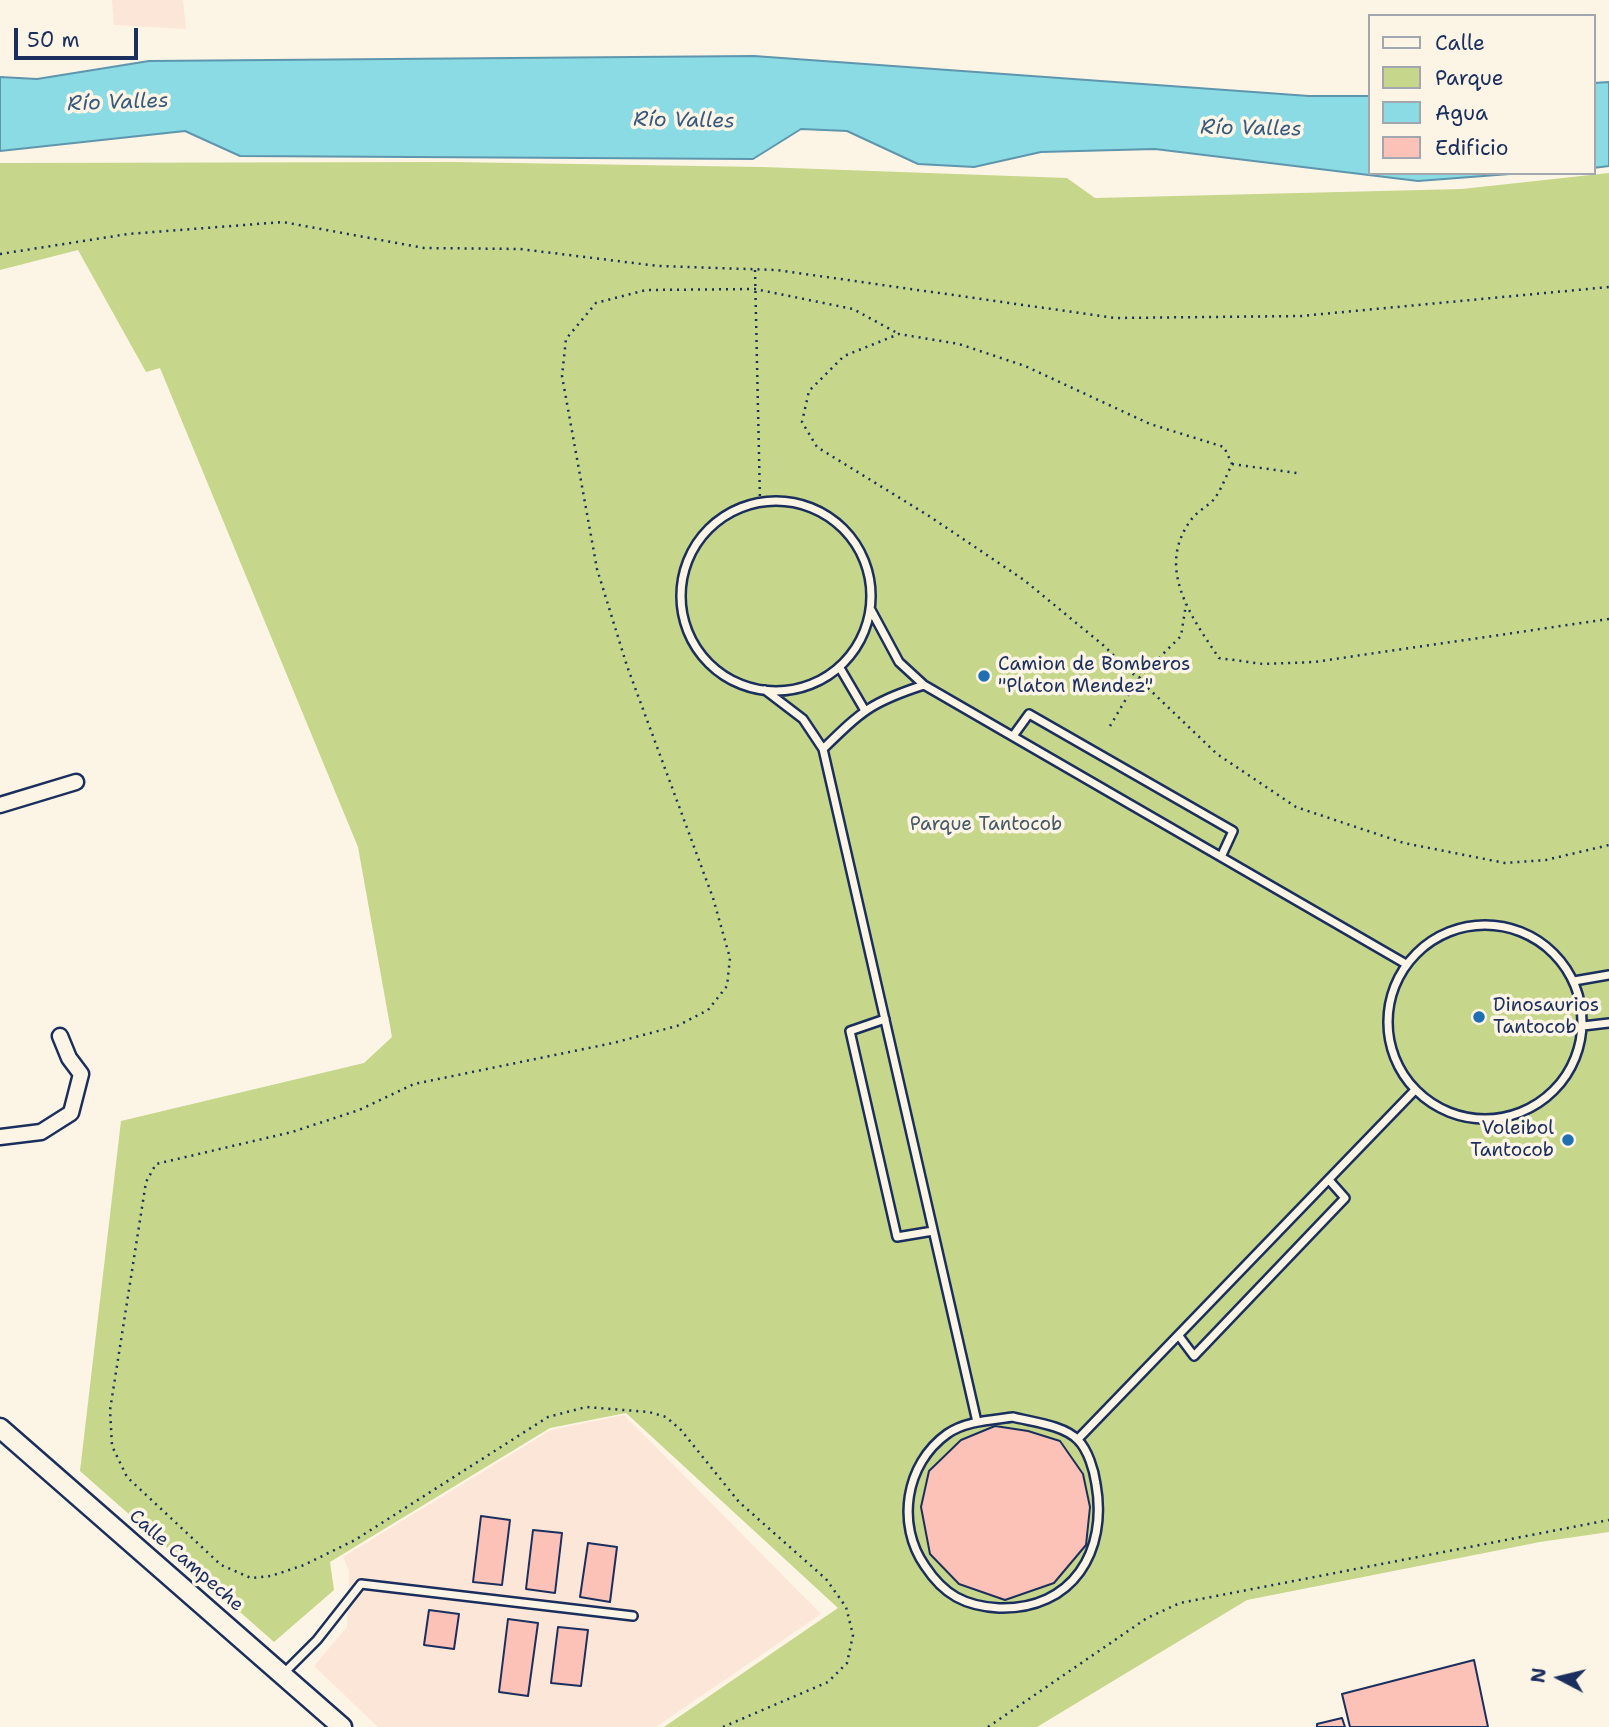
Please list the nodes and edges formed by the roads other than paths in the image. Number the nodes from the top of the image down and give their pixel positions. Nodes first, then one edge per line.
1 (871, 610) junction
2 (840, 668) junction
3 (924, 685) junction
4 (765, 690) junction
5 (864, 709) junction
6 (1013, 736) junction
7 (823, 749) junction
8 (76, 782) dead end
9 (0, 805) edge
10 (1221, 857) junction
11 (1406, 964) junction
12 (1609, 975) edge
13 (1574, 981) junction
14 (885, 1019) junction
15 (1609, 1023) edge
16 (1583, 1027) junction
17 (60, 1036) dead end
18 (1415, 1090) junction
19 (0, 1137) edge
20 (1329, 1180) junction
21 (933, 1231) junction
22 (1179, 1336) junction
23 (976, 1422) junction
24 (0, 1428) edge
25 (1078, 1439) junction
26 (633, 1616) dead end
27 (284, 1673) junction
28 (342, 1727) edge

1 - 2 lane
1 - 3 lane
1 - 4 lane
2 - 4 lane
2 - 5 lane
3 - 5 lane
3 - 6 lane
4 - 7 lane
5 - 7 lane
6 - 10 lane
6 - 10 lane
7 - 14 lane
8 - 9 street
10 - 11 lane
11 - 13 lane
11 - 18 lane
12 - 13 lane
13 - 16 lane
14 - 21 lane
14 - 21 lane
15 - 16 lane
16 - 18 lane
17 - 19 street
18 - 20 lane
20 - 22 lane
20 - 22 lane
21 - 23 lane
22 - 25 lane
23 - 25 lane
23 - 25 lane
24 - 27 street, Calle Campeche
26 - 27 lane
27 - 28 street, Calle Campeche

